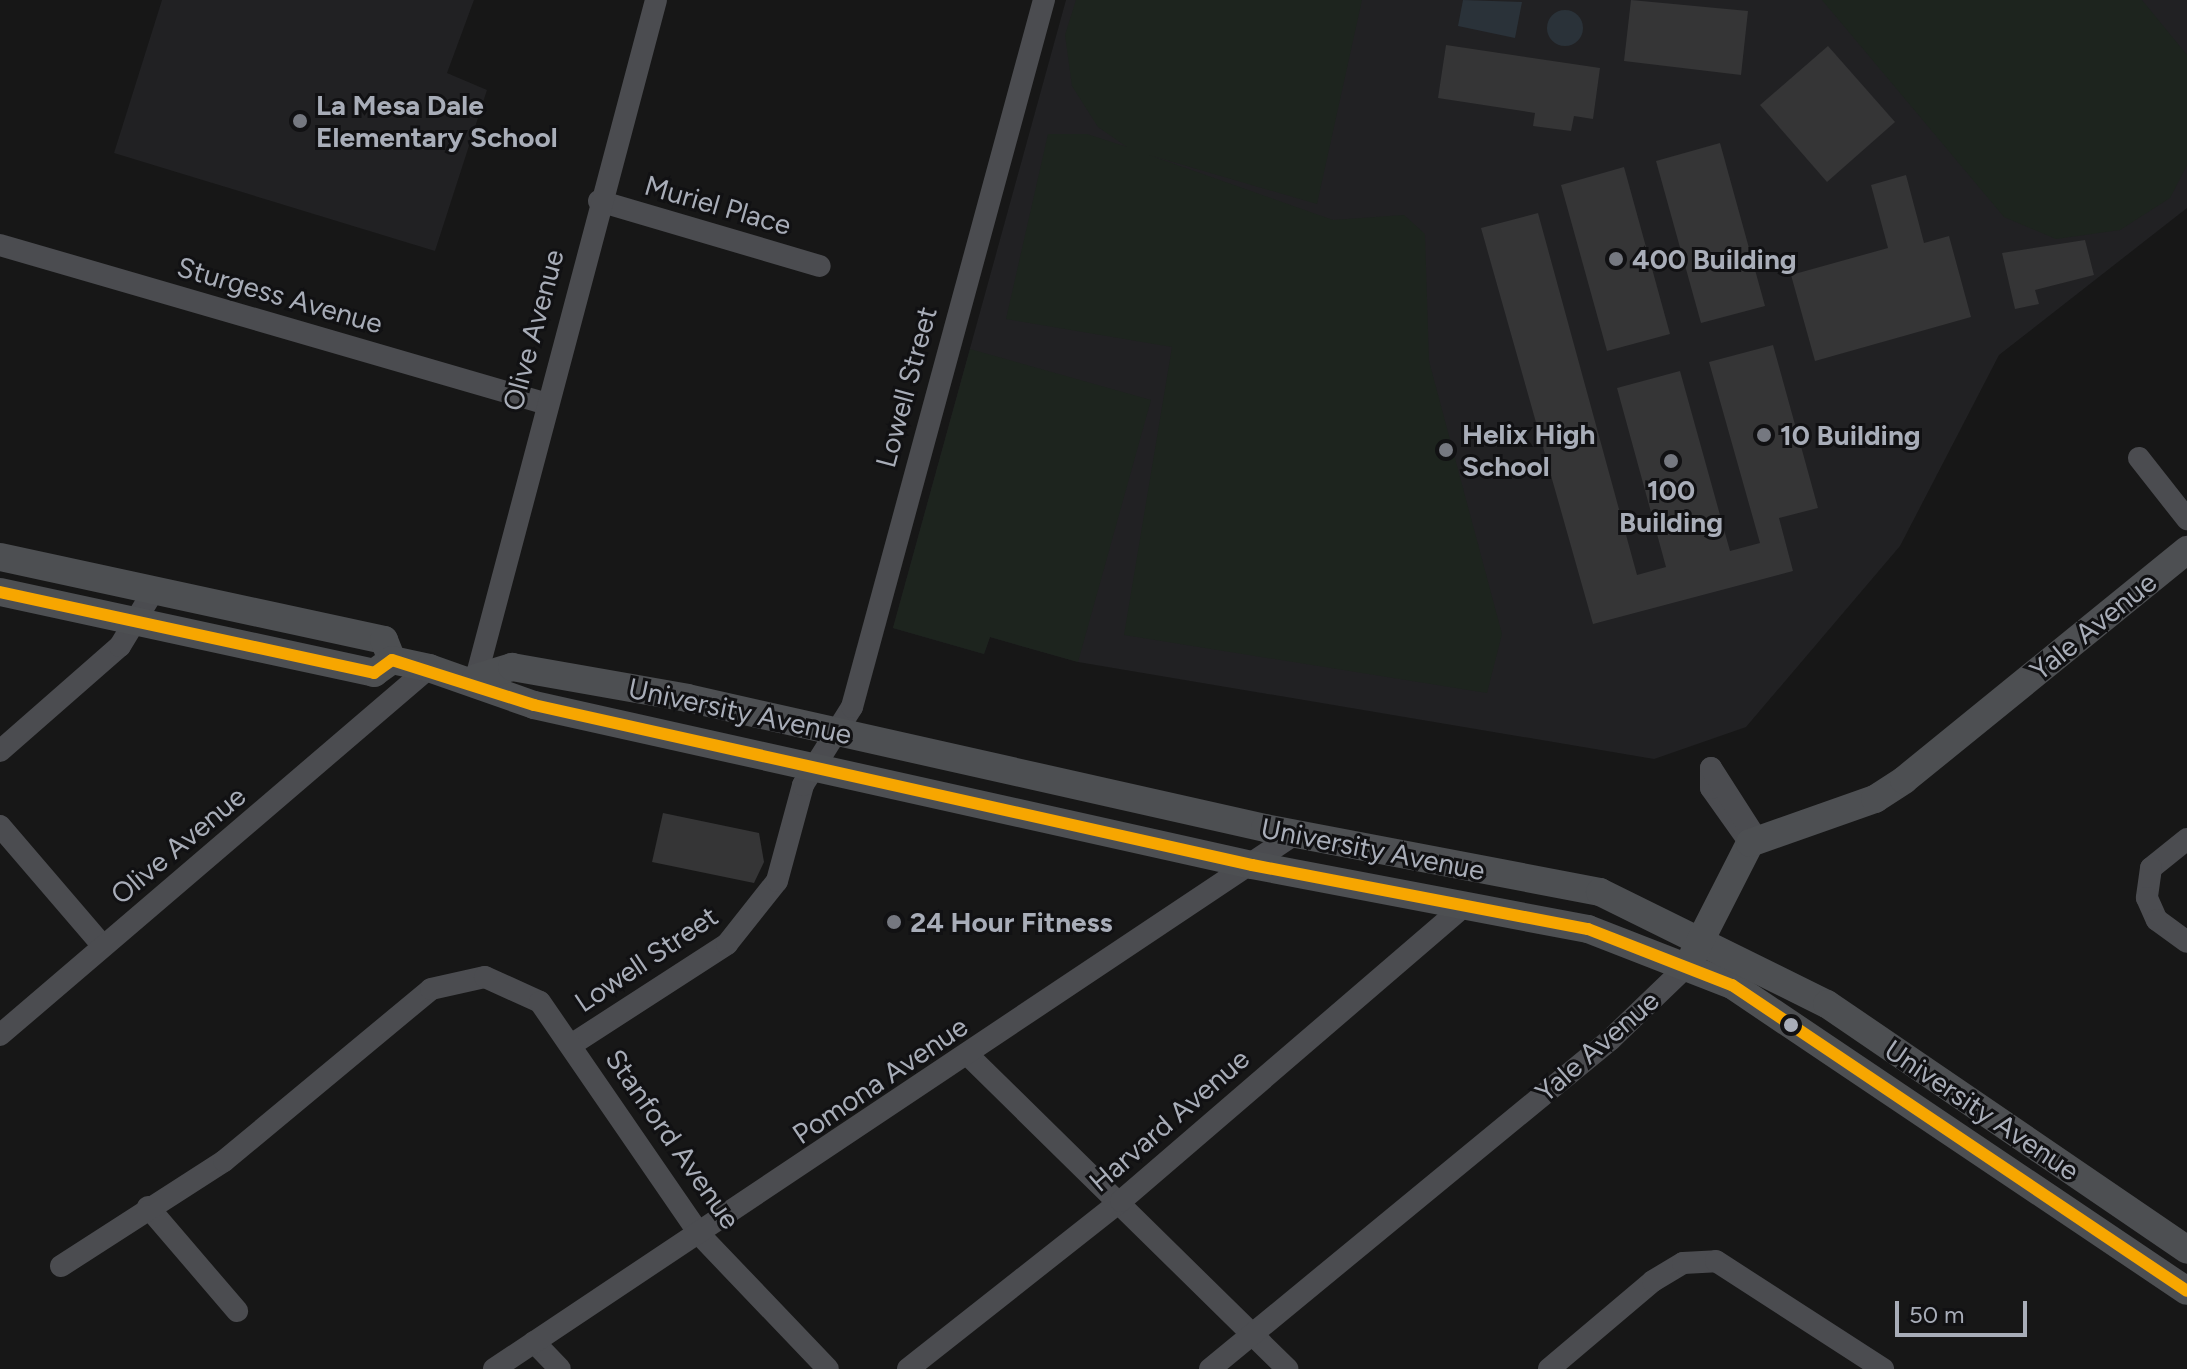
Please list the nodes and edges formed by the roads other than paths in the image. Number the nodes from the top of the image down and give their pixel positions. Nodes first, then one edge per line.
1 (656, 0) edge
2 (1044, 0) edge
3 (599, 201) junction
4 (0, 245) edge
5 (820, 266) dead end
6 (544, 403) junction
7 (2139, 458) dead end
8 (2187, 519) edge
9 (2187, 550) edge
10 (0, 557) edge
11 (154, 590) junction
12 (0, 592) edge
13 (140, 622) junction
14 (392, 660) junction
15 (429, 668) junction
16 (476, 678) junction
17 (842, 732) junction
18 (0, 751) edge
19 (821, 764) junction
20 (0, 826) edge
21 (1295, 834) junction
22 (2187, 839) edge
23 (1252, 865) junction
24 (1462, 908) junction
25 (1703, 940) junction
26 (2187, 942) edge
27 (103, 946) junction
28 (1687, 966) junction
29 (0, 1035) edge
30 (571, 1045) junction
31 (970, 1057) junction
32 (1121, 1201) junction
33 (148, 1207) junction
34 (700, 1235) junction
35 (2187, 1250) edge
36 (61, 1266) dead end
37 (2187, 1291) edge
38 (237, 1311) dead end
39 (1252, 1333) junction
40 (534, 1342) junction
41 (494, 1369) edge
42 (560, 1369) edge
43 (828, 1369) edge
44 (908, 1369) edge
45 (1210, 1369) edge
46 (1287, 1369) edge
47 (1549, 1369) edge
48 (1883, 1369) edge

1 - 3 street, Olive Avenue
2 - 17 street, Lowell Street
3 - 5 street, Muriel Place
3 - 6 street, Olive Avenue
4 - 6 street, Sturgess Avenue
6 - 16 street, Olive Avenue
7 - 8 street
9 - 25 main road, Yale Avenue
10 - 11 main road
11 - 13 street
11 - 14 main road
12 - 13 main road, University Avenue
13 - 14 main road, University Avenue
13 - 18 street
14 - 15 main road, University Avenue
15 - 16 main road, University Avenue
15 - 27 street, Olive Avenue
16 - 17 main road, University Avenue
16 - 19 main road, University Avenue
17 - 19 street, Lowell Street
17 - 21 main road, University Avenue
19 - 23 main road, University Avenue
19 - 30 street, Lowell Street
20 - 27 street
21 - 23 street, Pomona Avenue
21 - 25 main road, University Avenue
22 - 26 street
23 - 24 main road, University Avenue
23 - 31 street, Pomona Avenue
24 - 28 main road, University Avenue
24 - 32 street, Harvard Avenue
25 - 28 main road, Yale Avenue
25 - 35 main road, University Avenue
27 - 29 street, Olive Avenue
28 - 37 main road, University Avenue
28 - 39 street, Yale Avenue
30 - 33 street, Lowell Street
30 - 34 street, Stanford Avenue
31 - 32 street
31 - 34 street, Pomona Avenue
32 - 39 street
32 - 44 street, Harvard Avenue
33 - 36 street, Lowell Street
33 - 38 street
34 - 40 street, Pomona Avenue
34 - 43 street, Stanford Avenue
39 - 45 street, Yale Avenue
39 - 46 street
40 - 41 street, Pomona Avenue
40 - 42 street
47 - 48 street

